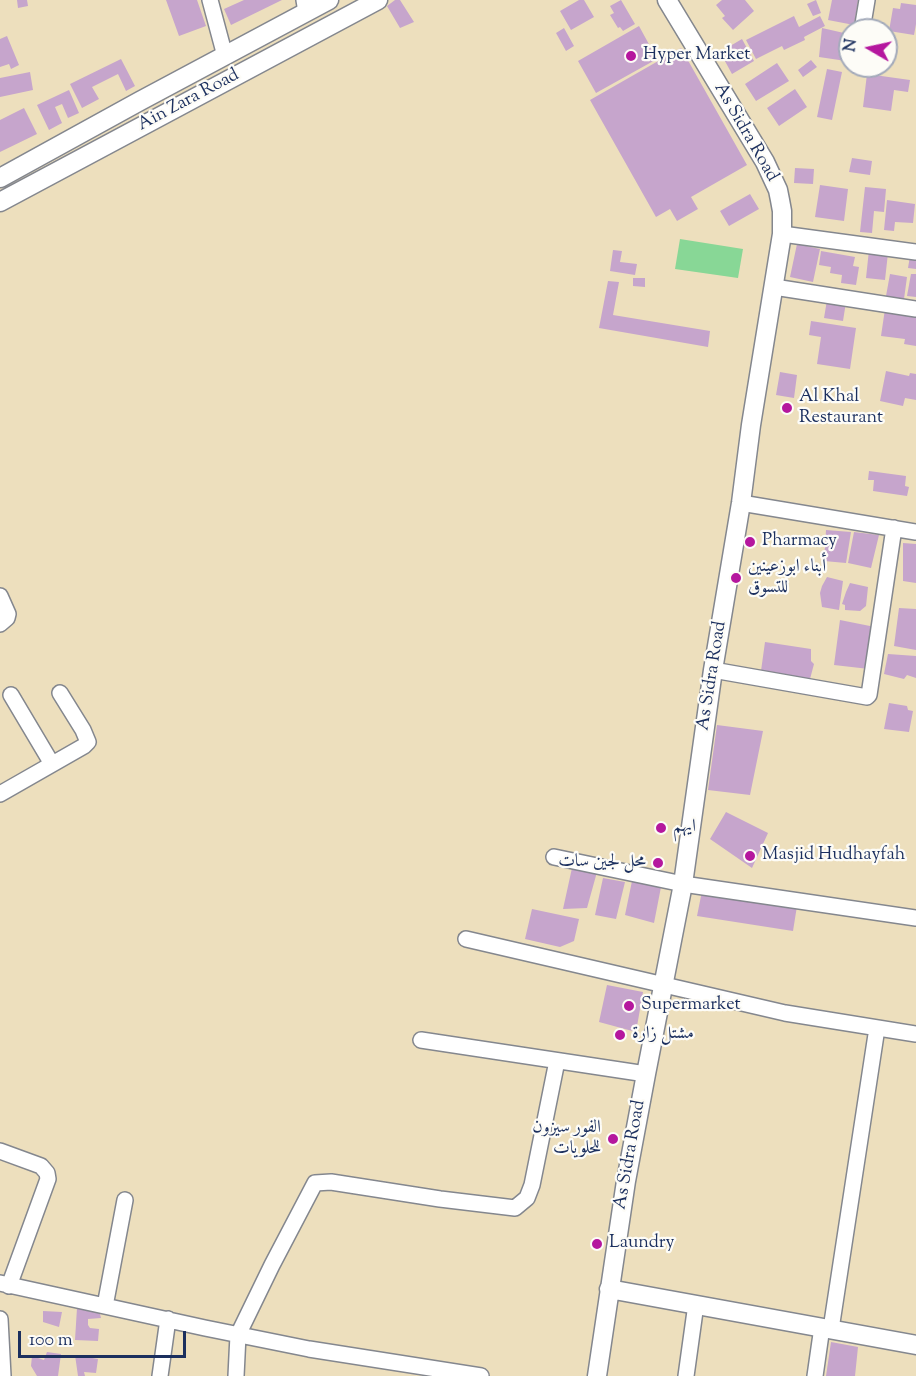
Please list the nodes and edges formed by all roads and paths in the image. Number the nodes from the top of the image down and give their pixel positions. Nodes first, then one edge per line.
1 (210, 0) edge
2 (329, 0) edge
3 (378, 0) edge
4 (867, 0) edge
5 (667, 1) edge
6 (305, 6) edge
7 (864, 18) edge
8 (225, 56) junction
9 (0, 178) edge
10 (0, 202) edge
11 (782, 234) junction
12 (916, 248) edge
13 (774, 287) junction
14 (916, 309) edge
15 (741, 503) junction
16 (894, 528) junction
17 (916, 532) edge
18 (0, 596) edge
19 (0, 624) edge
20 (713, 670) junction
21 (60, 693) dead end
22 (11, 695) dead end
23 (52, 764) junction
24 (0, 794) edge
25 (554, 857) dead end
26 (683, 884) junction
27 (916, 918) edge
28 (466, 939) dead end
29 (664, 985) junction
30 (877, 1028) junction
31 (916, 1034) edge
32 (420, 1040) dead end
33 (557, 1061) junction
34 (646, 1074) junction
35 (0, 1151) edge
36 (125, 1200) dead end
37 (5, 1284) edge
38 (609, 1289) junction
39 (696, 1304) junction
40 (105, 1306) junction
41 (0, 1319) edge
42 (168, 1319) junction
43 (827, 1328) junction
44 (238, 1335) junction
45 (916, 1345) edge
46 (3, 1376) edge
47 (160, 1376) edge
48 (236, 1376) edge
49 (481, 1376) edge
50 (597, 1376) edge
51 (686, 1376) edge
52 (814, 1376) edge

1 - 8 street
2 - 6 main road, Ain Zara Road
3 - 10 main road, Ain Zara Road
4 - 7 street
5 - 11 main road, As Sidra Road
6 - 8 main road, Ain Zara Road
8 - 9 main road, Ain Zara Road
11 - 12 street
11 - 13 main road, As Sidra Road
13 - 14 street
13 - 15 main road, As Sidra Road
15 - 16 street
15 - 20 main road, As Sidra Road
16 - 17 street
16 - 20 street
18 - 19 street
20 - 26 main road, As Sidra Road
21 - 23 street
22 - 23 street
23 - 24 street
25 - 26 street
26 - 27 street
26 - 29 main road, As Sidra Road
28 - 29 street
29 - 30 street
29 - 34 main road, As Sidra Road
30 - 31 street
30 - 43 street
32 - 33 street
33 - 34 street
33 - 44 street
34 - 38 main road, As Sidra Road
35 - 37 street
36 - 40 street
37 - 40 street
38 - 39 main road
38 - 50 main road, As Sidra Road
39 - 43 main road
39 - 51 street
40 - 42 street
41 - 46 street
42 - 44 street
42 - 47 street
43 - 45 main road
43 - 52 street
44 - 48 street
44 - 49 street

